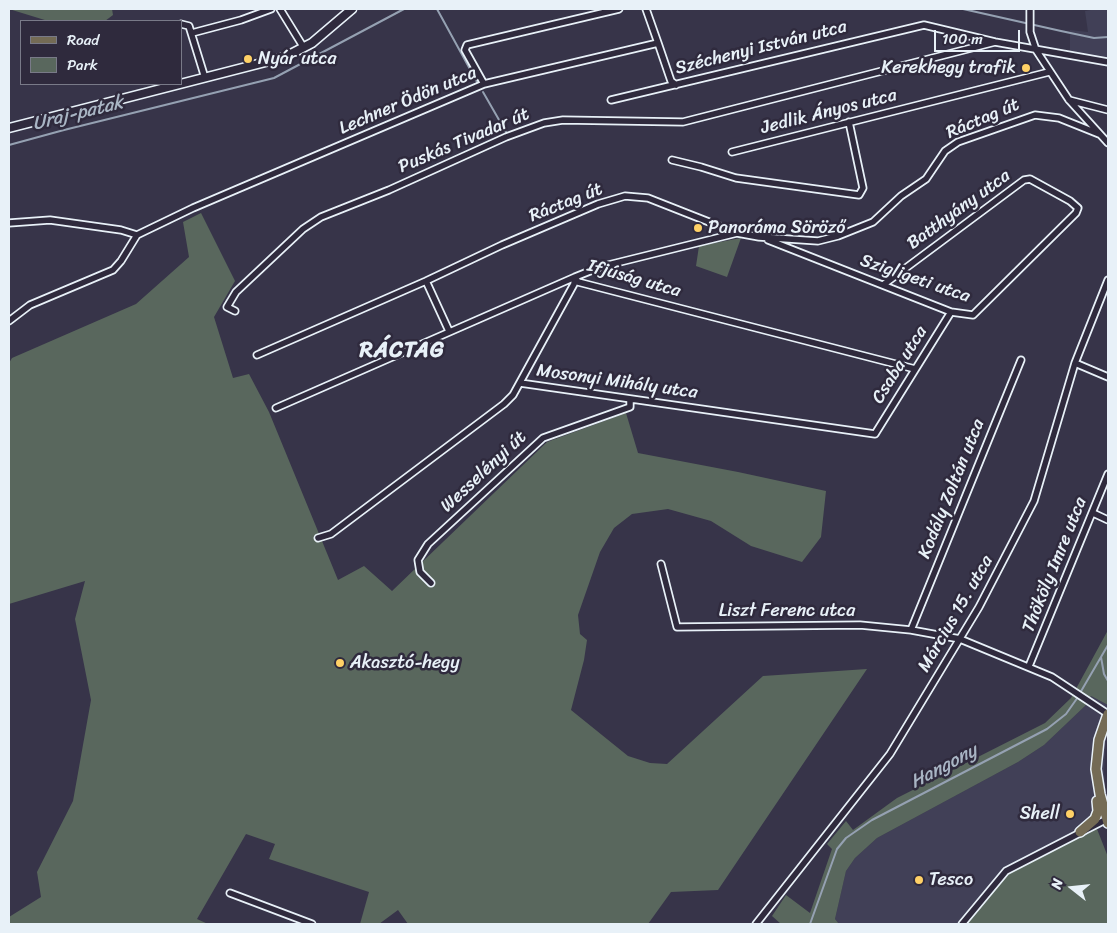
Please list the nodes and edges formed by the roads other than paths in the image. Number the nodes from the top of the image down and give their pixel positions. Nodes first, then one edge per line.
1 (271, 9) edge
2 (280, 9) edge
3 (352, 9) edge
4 (619, 9) edge
5 (646, 9) edge
6 (1030, 11) edge
7 (182, 24) edge
8 (192, 33) junction
9 (995, 42) junction
10 (658, 43) junction
11 (304, 48) junction
12 (1036, 50) junction
13 (1107, 61) edge
14 (1049, 72) junction
15 (205, 78) junction
16 (182, 84) edge
17 (484, 84) junction
18 (178, 85) edge
19 (676, 85) junction
20 (611, 100) dead end
21 (1069, 100) junction
22 (1108, 110) edge
23 (849, 122) junction
24 (9, 128) edge
25 (1099, 134) junction
26 (1108, 143) edge
27 (732, 152) dead end
28 (672, 160) dead end
29 (1030, 179) joint
30 (9, 223) edge
31 (737, 233) junction
32 (136, 234) junction
33 (759, 237) junction
34 (575, 277) junction
35 (1108, 280) edge
36 (426, 281) junction
37 (883, 285) junction
38 (235, 311) dead end
39 (951, 312) junction
40 (9, 321) edge
41 (449, 331) junction
42 (257, 355) dead end
43 (1021, 360) dead end
44 (1075, 364) junction
45 (915, 368) junction
46 (1108, 377) edge
47 (520, 383) junction
48 (630, 400) junction
49 (276, 408) dead end
50 (876, 434) joint
51 (1108, 474) edge
52 (1092, 513) junction
53 (1108, 520) edge
54 (318, 538) dead end
55 (661, 564) dead end
56 (431, 583) dead end
57 (911, 630) junction
58 (960, 639) junction
59 (1029, 666) junction
60 (1108, 714) edge
61 (1097, 781) junction
62 (1108, 821) edge
63 (1080, 832) junction
64 (230, 894) dead end
65 (312, 924) edge
66 (756, 924) edge
67 (962, 924) edge

1 - 8 street
2 - 11 street
3 - 11 street
4 - 17 street
5 - 10 street
6 - 12 street
7 - 8 street
8 - 15 street
9 - 12 street, Széchenyi István utca
9 - 19 street, Széchenyi István utca
9 - 38 street, Puskás Tivadar út
10 - 17 street, Lechner Ödön utca
10 - 19 street
11 - 15 street
12 - 13 street, Széchenyi István utca
12 - 14 street
14 - 21 street
14 - 23 street, Jedlik Ányos utca
15 - 16 street
17 - 32 street, Lechner Ödön utca
18 - 24 street
19 - 20 street, Széchenyi István utca
21 - 22 street
21 - 25 street
23 - 27 street, Jedlik Ányos utca
23 - 28 street
25 - 26 street
25 - 33 street, Ráctag út
29 - 37 street, Batthyány utca
29 - 39 street, Szigligeti utca
30 - 32 street
31 - 33 street
31 - 34 street
31 - 36 street, Ráctag út
32 - 40 street
33 - 37 street, Szigligeti utca
34 - 41 street, Ifjúság utca
34 - 45 street, Ifjúság utca
34 - 47 street
35 - 44 street, Március 15. utca
36 - 41 street
36 - 42 street, Ráctag út
37 - 39 street, Szigligeti utca
39 - 45 street, Csaba utca
41 - 49 street, Ifjúság utca
43 - 57 street, Kodály Zoltán utca
44 - 46 street
44 - 58 street, Március 15. utca
45 - 50 street, Csaba utca
47 - 48 street, Mosonyi Mihály utca
47 - 54 street, Mosonyi Mihály utca
48 - 50 street, Mosonyi Mihály utca
48 - 56 street, Wesselényi út
51 - 52 street, Thököly Imre utca
52 - 53 street
52 - 59 street, Thököly Imre utca
55 - 57 street, Liszt Ferenc utca
57 - 58 street, Liszt Ferenc utca
58 - 59 street, Liszt Ferenc utca
58 - 66 street, Március 15. utca
59 - 60 street, Liszt Ferenc utca
60 - 61 main road
61 - 62 main road
61 - 63 main road
62 - 63 street
63 - 67 street
64 - 65 street

